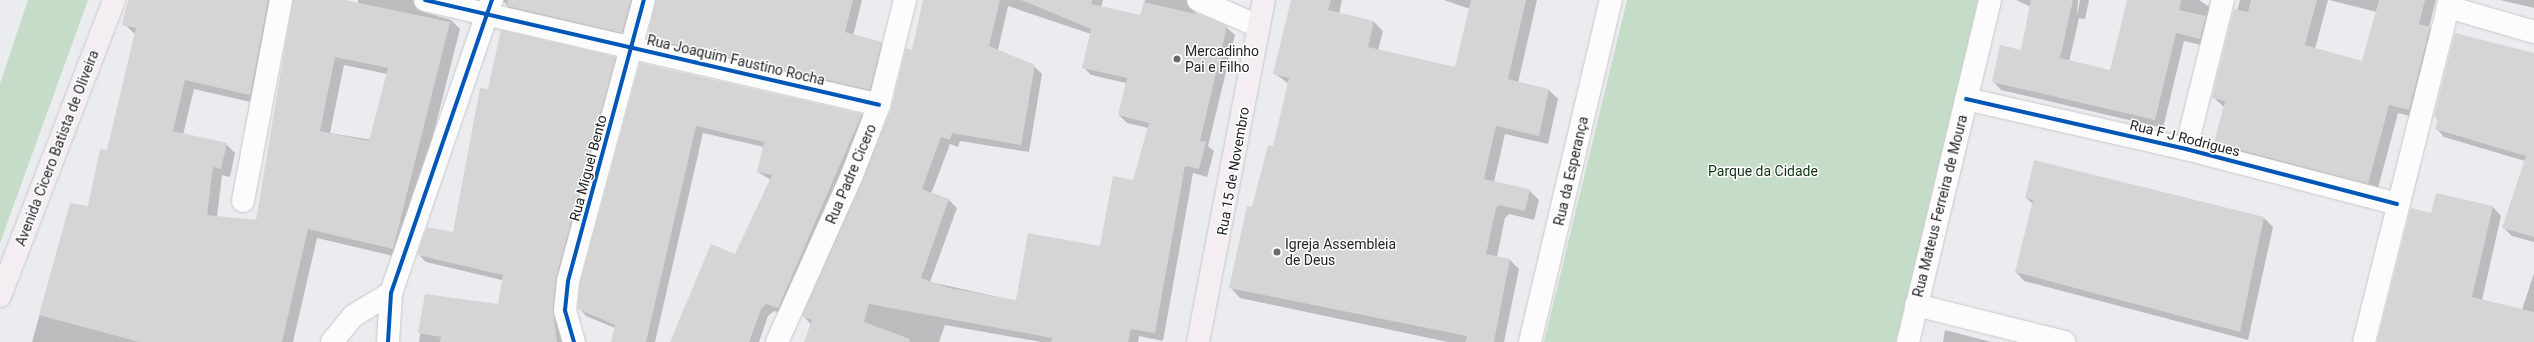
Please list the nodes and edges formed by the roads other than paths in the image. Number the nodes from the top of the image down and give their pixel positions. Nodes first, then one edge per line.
1 (114, 0) edge
2 (281, 0) edge
3 (425, 0) edge
4 (644, 0) edge
5 (905, 0) edge
6 (1198, 0) edge
7 (1264, 0) edge
8 (1611, 0) edge
9 (1990, 0) edge
10 (2223, 0) edge
11 (2449, 4) edge
12 (490, 8) edge
13 (1258, 26) junction
14 (2534, 32) edge
15 (632, 47) junction
16 (1966, 98) junction
17 (879, 105) junction
18 (2186, 149) junction
19 (243, 201) dead end
20 (2397, 204) junction
21 (391, 293) junction
22 (0, 296) edge
23 (1916, 305) junction
24 (332, 342) edge
25 (388, 342) edge
26 (574, 342) edge
27 (777, 342) edge
28 (1198, 342) edge
29 (1530, 342) edge
30 (1908, 342) edge
31 (2064, 342) edge
32 (2364, 342) edge

1 - 22 main road, Avenida Cicero Batista de Oliveira
2 - 19 street
3 - 12 street, Rua Joaquim Faustino Rocha
4 - 15 street, Rua Miguel Bento
5 - 17 street, Rua Padre Cicero
6 - 13 street
7 - 13 main road, Rua 15 de Novembro
8 - 29 street, Rua da Esperança
9 - 16 street, Rua Mateus Ferreira de Moura
10 - 18 street
11 - 14 street
11 - 20 street
12 - 15 street, Rua Joaquim Faustino Rocha
12 - 21 street
13 - 28 main road, Rua 15 de Novembro
15 - 17 street, Rua Joaquim Faustino Rocha
15 - 26 street, Rua Miguel Bento
16 - 18 street, Rua F J Rodrigues
16 - 23 street, Rua Mateus Ferreira de Moura
17 - 27 street, Rua Padre Cicero
18 - 20 street, Rua F J Rodrigues
20 - 32 street
21 - 24 street
21 - 25 street
23 - 30 street, Rua Mateus Ferreira de Moura
23 - 31 street

